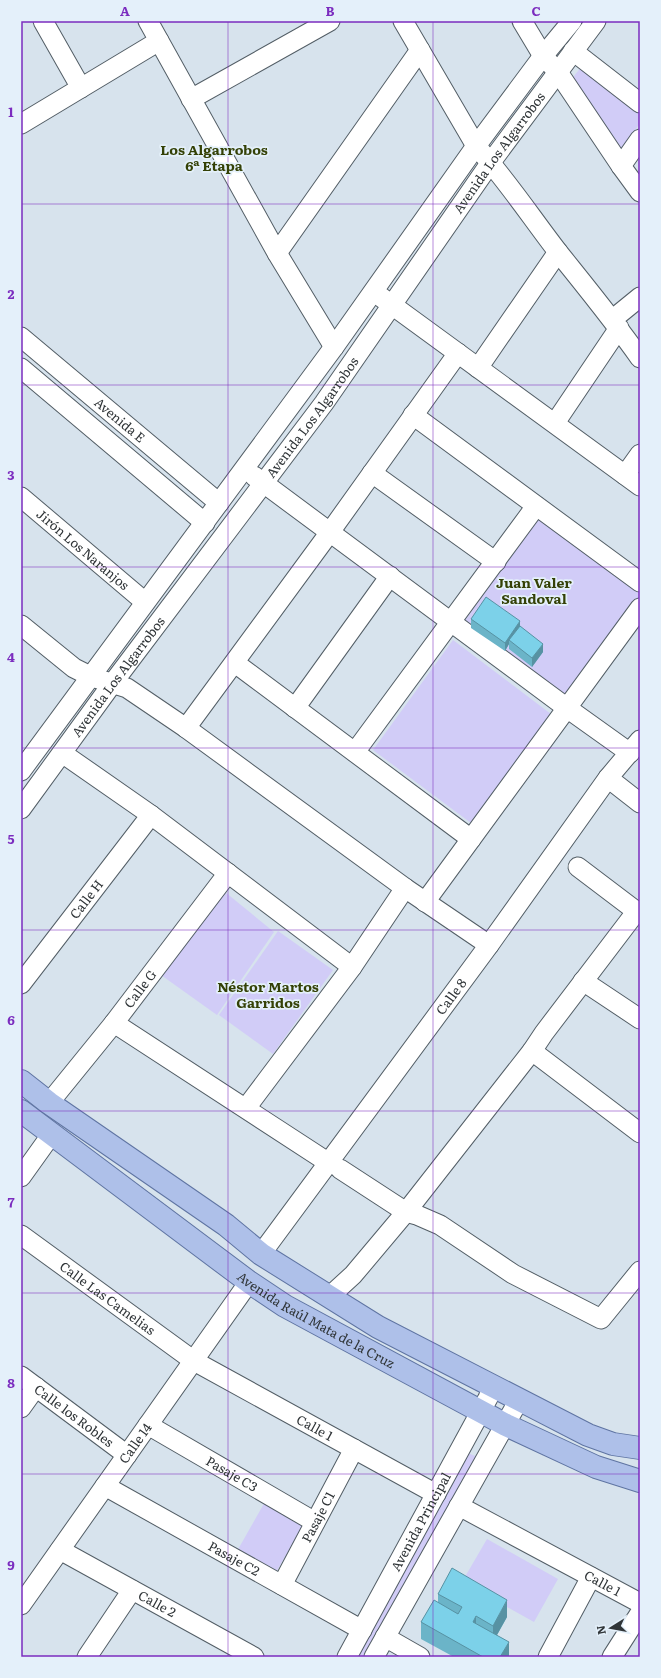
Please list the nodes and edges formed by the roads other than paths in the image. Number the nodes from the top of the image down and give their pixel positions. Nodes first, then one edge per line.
1 (43, 21) edge
2 (148, 21) edge
3 (330, 21) edge
4 (403, 21) edge
5 (522, 21) edge
6 (572, 21) edge
7 (596, 21) edge
8 (160, 41) junction
9 (420, 50) junction
10 (574, 51) junction
11 (543, 56) junction
12 (558, 72) junction
13 (81, 88) junction
14 (191, 99) junction
15 (640, 103) edge
16 (21, 124) edge
17 (640, 139) edge
18 (476, 146) junction
19 (491, 162) junction
20 (621, 166) junction
21 (640, 192) edge
22 (558, 252) junction
23 (276, 253) junction
24 (374, 291) junction
25 (640, 297) edge
26 (391, 305) junction
27 (616, 324) junction
28 (21, 337) edge
29 (334, 347) junction
30 (458, 353) junction
31 (640, 358) edge
32 (21, 368) edge
33 (478, 368) junction
34 (413, 415) junction
35 (555, 423) junction
36 (640, 454) edge
37 (245, 469) junction
38 (372, 473) junction
39 (632, 481) edge
40 (263, 484) junction
41 (21, 496) edge
42 (219, 503) junction
43 (536, 506) junction
44 (205, 523) junction
45 (330, 532) junction
46 (496, 562) junction
47 (390, 576) junction
48 (640, 582) edge
49 (145, 602) junction
50 (640, 608) edge
51 (451, 623) junction
52 (21, 625) edge
53 (235, 663) junction
54 (92, 677) junction
55 (112, 684) junction
56 (295, 708) junction
57 (567, 708) junction
58 (186, 728) junction
59 (635, 746) edge
60 (355, 752) junction
61 (62, 753) junction
62 (21, 771) edge
63 (608, 778) junction
64 (640, 803) edge
65 (21, 809) edge
66 (151, 815) junction
67 (471, 839) junction
68 (578, 867) dead end
69 (228, 873) junction
70 (405, 888) junction
71 (425, 902) junction
72 (638, 913) edge
73 (489, 945) junction
74 (352, 967) junction
75 (583, 981) junction
76 (21, 984) edge
77 (640, 1019) edge
78 (114, 1023) junction
79 (532, 1052) junction
80 (21, 1081) edge
81 (49, 1103) junction
82 (246, 1108) junction
83 (21, 1111) edge
84 (640, 1133) edge
85 (51, 1135) junction
86 (335, 1166) junction
87 (21, 1177) edge
88 (406, 1212) junction
89 (21, 1235) edge
90 (261, 1254) junction
91 (640, 1271) edge
92 (249, 1282) junction
93 (330, 1296) junction
94 (194, 1361) junction
95 (21, 1376) edge
96 (36, 1387) junction
97 (493, 1387) junction
98 (519, 1400) junction
99 (21, 1408) edge
100 (480, 1411) junction
101 (148, 1424) junction
102 (506, 1425) junction
103 (640, 1448) edge
104 (354, 1449) junction
105 (127, 1455) junction
106 (640, 1481) edge
107 (105, 1486) junction
108 (436, 1494) junction
109 (459, 1506) junction
110 (316, 1522) junction
111 (60, 1550) junction
112 (591, 1577) junction
113 (282, 1586) junction
114 (132, 1590) junction
115 (640, 1604) edge
116 (21, 1605) edge
117 (640, 1613) edge
118 (362, 1630) junction
119 (385, 1637) junction
120 (87, 1657) edge
121 (254, 1657) edge
122 (347, 1657) edge
123 (374, 1657) edge
124 (420, 1657) edge
125 (548, 1657) edge
126 (612, 1657) edge

1 - 13 street
2 - 8 street
3 - 14 street
4 - 9 street
5 - 11 street
6 - 11 street, Avenida Los Algarrobos
7 - 10 street, Avenida Los Algarrobos
8 - 13 street
8 - 14 street
9 - 18 street
9 - 23 street
10 - 12 street, Avenida Los Algarrobos
10 - 15 street
11 - 12 street
11 - 18 street, Avenida Los Algarrobos
12 - 19 street, Avenida Los Algarrobos
12 - 20 street
13 - 16 street
14 - 23 street
17 - 20 street
18 - 19 street
18 - 24 street, Avenida Los Algarrobos
19 - 22 street
19 - 26 street, Avenida Los Algarrobos
20 - 21 street
22 - 27 street
22 - 33 street
23 - 29 street
24 - 26 street
24 - 29 street, Avenida Los Algarrobos
25 - 27 street
26 - 30 street
26 - 40 street, Avenida Los Algarrobos
27 - 31 street
27 - 35 street
28 - 42 street, Avenida E
29 - 37 street, Avenida Los Algarrobos
30 - 33 street
30 - 34 street
32 - 44 street, Avenida E
33 - 35 street
34 - 38 street
34 - 43 street
35 - 39 street
36 - 39 street
37 - 40 street
37 - 42 street, Avenida Los Algarrobos
38 - 45 street
38 - 46 street
40 - 45 street
40 - 55 street, Avenida Los Algarrobos
41 - 49 street, Jirón Los Naranjos
42 - 44 street, Avenida Los Algarrobos
43 - 46 street
43 - 48 street
44 - 49 street, Avenida Los Algarrobos
45 - 47 street
45 - 53 street
46 - 51 street
47 - 51 street
47 - 56 street
49 - 54 street, Avenida Los Algarrobos
50 - 57 street
51 - 57 street
51 - 60 street
52 - 54 street
53 - 56 street
53 - 58 street
54 - 55 street
54 - 62 street, Avenida Los Algarrobos
55 - 58 street
55 - 61 street, Avenida Los Algarrobos
56 - 60 street
57 - 59 street
57 - 67 street
58 - 70 street
59 - 63 street, Calle 8
60 - 67 street
61 - 65 street, Avenida Los Algarrobos
61 - 66 street
63 - 64 street
63 - 73 street, Calle 8
66 - 69 street
66 - 76 street, Calle H
67 - 71 street
68 - 72 street
69 - 74 street
69 - 78 street, Calle G
70 - 71 street
70 - 74 street
71 - 73 street
72 - 75 street
73 - 86 street, Calle 8
74 - 82 street
75 - 77 street
75 - 79 street
78 - 81 street, Calle G
78 - 82 street
79 - 84 street
79 - 88 street
80 - 81 main road, Avenida Raúl Mata de la Cruz
81 - 90 main road, Avenida Raúl Mata de la Cruz
82 - 86 street
83 - 85 main road, Avenida Raúl Mata de la Cruz
85 - 87 street
85 - 92 main road, Avenida Raúl Mata de la Cruz
86 - 88 street
86 - 90 street, Calle 8
88 - 91 street
88 - 93 street
89 - 94 street, Calle Las Camelias
90 - 93 main road, Avenida Raúl Mata de la Cruz
92 - 94 street, Calle 14
92 - 100 main road, Avenida Raúl Mata de la Cruz
93 - 97 main road, Avenida Raúl Mata de la Cruz
94 - 101 street, Calle 14
94 - 104 street, Calle 1
95 - 96 street, Calle los Robles
96 - 99 street
96 - 105 street, Calle los Robles
97 - 98 main road, Avenida Raúl Mata de la Cruz
97 - 100 street, Avenida Principal
98 - 102 street, Avenida Principal
98 - 103 main road, Avenida Raúl Mata de la Cruz
100 - 102 main road, Avenida Raúl Mata de la Cruz
100 - 108 street, Avenida Principal
101 - 105 street, Calle 14
101 - 110 street, Pasaje C3
102 - 106 main road, Avenida Raúl Mata de la Cruz
102 - 109 street, Avenida Principal
104 - 108 street, Calle 1
104 - 110 street, Pasaje C1
105 - 107 street, Calle 14
107 - 111 street, Calle 14
107 - 113 street, Pasaje C2
108 - 118 street, Avenida Principal
109 - 112 street, Calle 1
109 - 119 street, Avenida Principal
110 - 113 street, Pasaje C1
111 - 114 street, Calle 2
111 - 116 street, Calle 14
112 - 115 street, Calle 1
112 - 125 street
113 - 118 street, Pasaje C2
114 - 120 street
114 - 121 street, Calle 2
117 - 126 street
118 - 122 street, Avenida Principal
119 - 123 street, Avenida Principal
119 - 124 street

